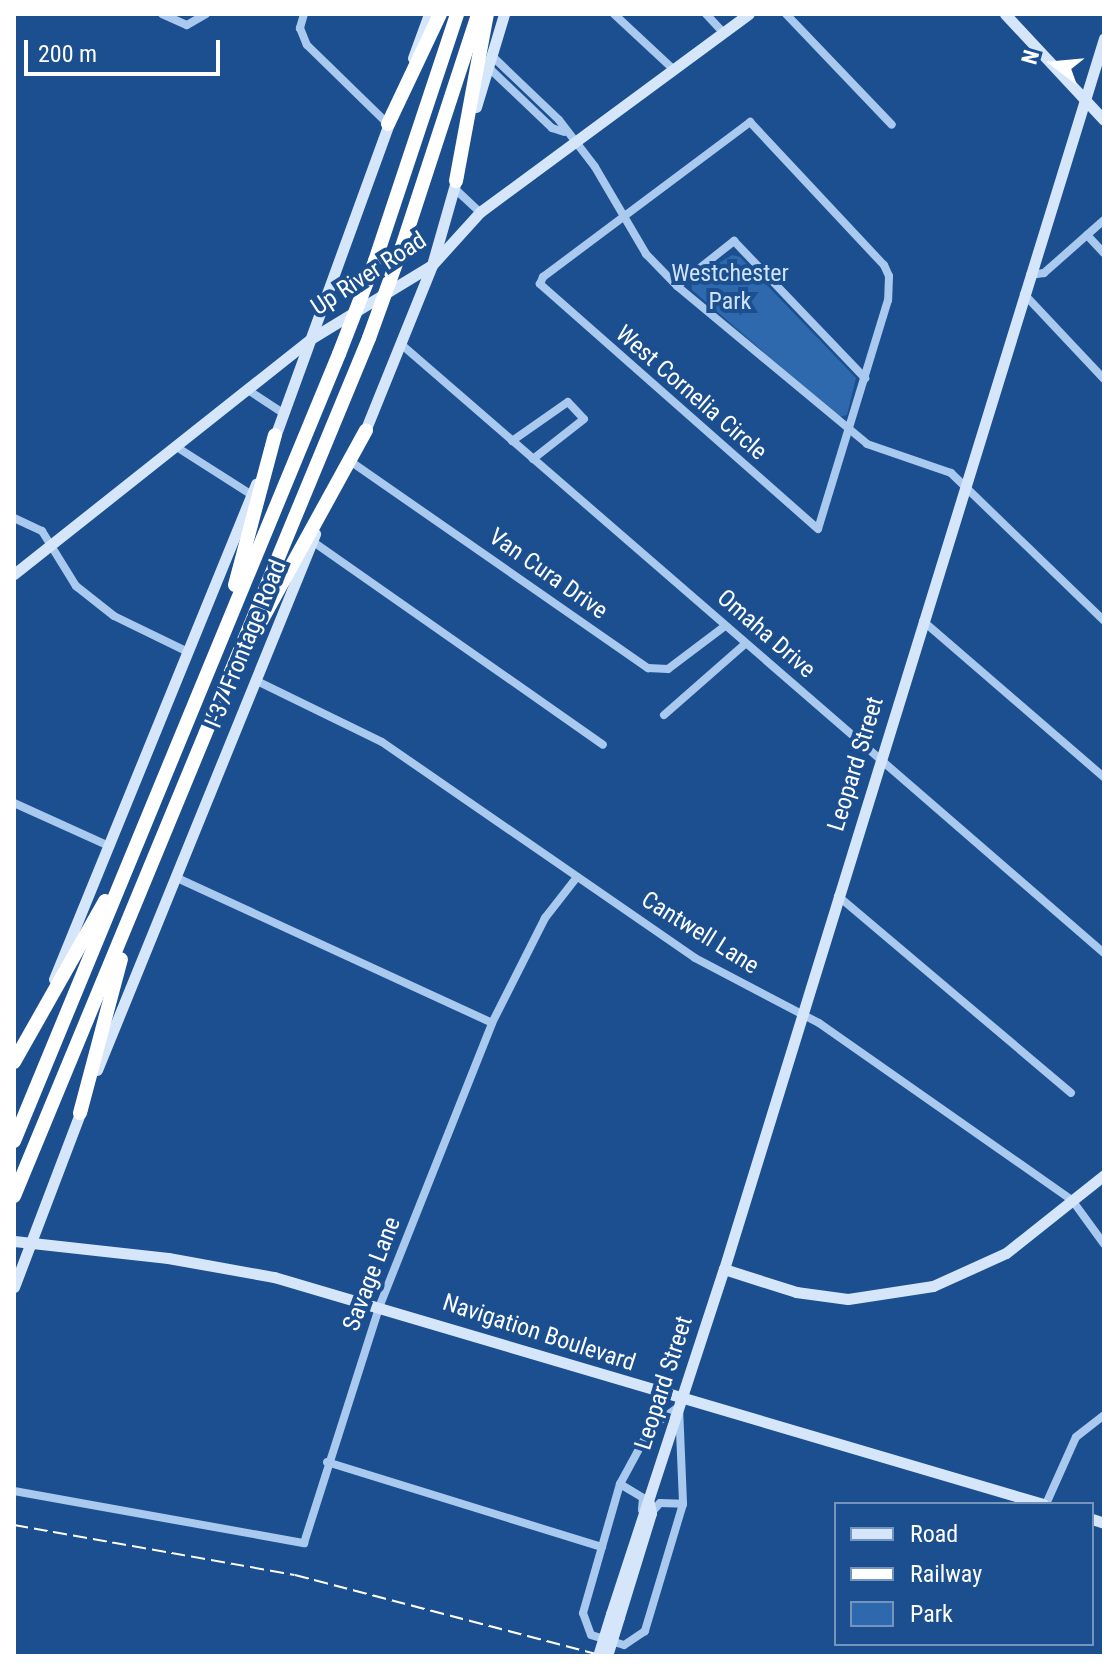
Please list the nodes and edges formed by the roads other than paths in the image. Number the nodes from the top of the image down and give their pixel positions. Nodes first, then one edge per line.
1 (162, 14) edge
2 (206, 14) edge
3 (304, 14) edge
4 (429, 14) edge
5 (440, 14) edge
6 (457, 14) edge
7 (478, 14) edge
8 (487, 14) edge
9 (504, 14) edge
10 (614, 14) edge
11 (706, 14) edge
12 (749, 14) edge
13 (786, 14) edge
14 (1005, 14) edge
15 (724, 33) junction
16 (1104, 38) edge
17 (489, 60) junction
18 (674, 70) junction
19 (1085, 100) junction
20 (1104, 120) edge
21 (388, 124) junction
22 (892, 125) dead end
23 (575, 142) junction
24 (455, 185) junction
25 (480, 212) junction
26 (622, 219) junction
27 (1104, 220) edge
28 (1087, 235) junction
29 (1104, 253) edge
30 (432, 265) junction
31 (1030, 275) junction
32 (677, 286) junction
33 (1024, 294) junction
34 (312, 338) junction
35 (402, 345) junction
36 (865, 378) junction
37 (1104, 379) edge
38 (248, 390) junction
39 (283, 413) junction
40 (366, 430) junction
41 (848, 431) junction
42 (275, 435) junction
43 (512, 441) junction
44 (175, 446) junction
45 (533, 459) junction
46 (350, 461) junction
47 (964, 487) junction
48 (252, 495) junction
49 (14, 518) edge
50 (312, 541) junction
51 (51, 547) junction
52 (14, 574) edge
53 (922, 621) junction
54 (1104, 621) edge
55 (725, 626) junction
56 (745, 644) junction
57 (188, 652) junction
58 (255, 680) junction
59 (203, 686) junction
60 (664, 715) dead end
61 (202, 740) junction
62 (603, 745) dead end
63 (880, 759) junction
64 (1104, 777) edge
65 (14, 803) edge
66 (136, 845) junction
67 (109, 846) junction
68 (175, 877) junction
69 (577, 877) junction
70 (838, 896) junction
71 (135, 907) junction
72 (1104, 953) edge
73 (803, 1015) junction
74 (492, 1023) junction
75 (14, 1062) edge
76 (1071, 1093) dead end
77 (80, 1113) junction
78 (14, 1141) edge
79 (1104, 1175) edge
80 (14, 1196) edge
81 (1072, 1200) junction
82 (14, 1241) edge
83 (34, 1244) junction
84 (1104, 1244) edge
85 (724, 1269) junction
86 (14, 1287) edge
87 (380, 1305) junction
88 (681, 1402) junction
89 (1104, 1415) edge
90 (327, 1462) junction
91 (620, 1484) junction
92 (14, 1491) edge
93 (1038, 1502) edge
94 (1046, 1502) edge
95 (683, 1504) junction
96 (648, 1509) junction
97 (602, 1547) junction
98 (615, 1615) junction
99 (598, 1656) edge
100 (607, 1656) edge

1 - 2 street
3 - 21 street
4 - 21 main road
5 - 21 highway
6 - 59 highway, bridge
7 - 61 highway, bridge
8 - 24 highway
9 - 17 main road, I-37 Frontage Road
10 - 18 street
11 - 15 street
12 - 15 main road, Up River Road
13 - 22 street
14 - 19 main road
15 - 18 main road, Up River Road
16 - 19 main road, Leopard Street
17 - 23 street
17 - 24 main road, I-37 Frontage Road
18 - 23 main road, Up River Road
19 - 20 main road
19 - 31 main road, Leopard Street
21 - 34 main road
23 - 25 main road, Up River Road
23 - 26 street
24 - 25 street
24 - 30 main road, I-37 Frontage Road
25 - 30 main road, Up River Road
26 - 32 street
26 - 36 street
26 - 41 street, West Cornelia Circle
27 - 28 street
28 - 29 street
28 - 31 street
30 - 34 main road, Up River Road
30 - 35 main road, I-37 Frontage Road
31 - 33 main road, Leopard Street
32 - 36 street
32 - 41 street
33 - 37 street
33 - 47 main road, Leopard Street
34 - 38 main road, Up River Road
34 - 39 main road
35 - 40 main road, I-37 Frontage Road
35 - 43 street, Omaha Drive
36 - 41 street
38 - 39 street
38 - 44 main road, Up River Road
39 - 42 main road
40 - 46 main road, I-37 Frontage Road
40 - 61 highway
41 - 47 street
42 - 48 main road
42 - 59 highway
43 - 45 street, Omaha Drive
43 - 45 street
44 - 48 street
44 - 51 main road, Up River Road
45 - 55 street, Omaha Drive
46 - 50 main road, I-37 Frontage Road
46 - 55 street, Van Cura Drive
47 - 53 main road, Leopard Street
47 - 54 street
48 - 57 main road
49 - 51 street
50 - 58 main road, I-37 Frontage Road
50 - 62 street
51 - 52 main road, Up River Road
51 - 57 street
53 - 63 main road, Leopard Street
53 - 64 street
55 - 56 street, Omaha Drive
56 - 60 street
56 - 63 street, Omaha Drive
57 - 67 main road
58 - 68 main road, I-37 Frontage Road
58 - 69 street, Cantwell Lane
59 - 66 highway
61 - 71 highway
63 - 70 main road, Leopard Street
63 - 72 street, Omaha Drive
65 - 67 street
66 - 75 highway
66 - 78 highway
67 - 75 main road
68 - 74 street
68 - 77 main road, I-37 Frontage Road
69 - 73 street, Cantwell Lane
69 - 74 street, Savage Lane
70 - 73 main road, Leopard Street
70 - 76 street
71 - 77 highway
71 - 80 highway
73 - 81 street, Cantwell Lane
73 - 85 main road, Leopard Street
74 - 87 street, Savage Lane
77 - 83 main road, I-37 Frontage Road
79 - 81 main road
81 - 84 street, Cantwell Lane
81 - 85 main road
82 - 83 main road, Navigation Boulevard
83 - 86 main road, I-37 Frontage Road
83 - 87 main road, Navigation Boulevard
85 - 88 main road, Leopard Street
87 - 88 main road, Navigation Boulevard
87 - 90 street, Savage Lane
88 - 91 street
88 - 93 main road, Navigation Boulevard
88 - 95 street
88 - 96 main road, Leopard Street
89 - 94 street
90 - 92 street, Savage Lane
90 - 97 street
91 - 96 street
91 - 97 street
95 - 96 street
95 - 97 street
96 - 98 main road, Leopard Street
98 - 99 main road, Leopard Street, bridge
98 - 100 main road, Leopard Street, bridge

